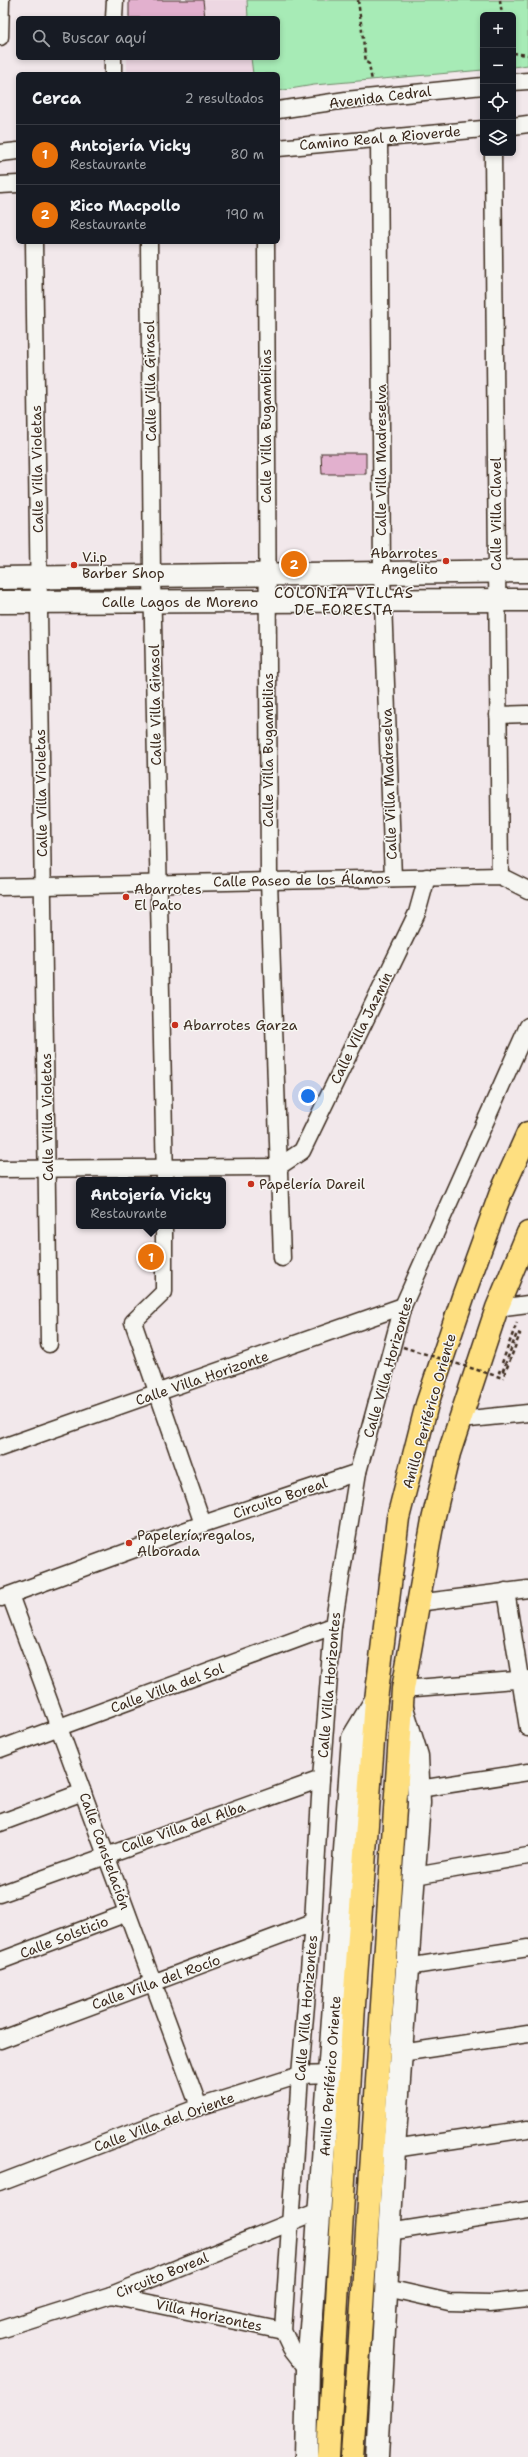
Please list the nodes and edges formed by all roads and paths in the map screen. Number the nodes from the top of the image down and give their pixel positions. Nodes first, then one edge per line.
1 (1, 0) edge
2 (115, 0) edge
3 (358, 0) edge
4 (500, 0) edge
5 (502, 12) edge
6 (114, 16) edge
7 (0, 37) edge
8 (516, 54) edge
9 (528, 56) edge
10 (113, 60) edge
11 (113, 72) edge
12 (528, 81) edge
13 (516, 82) edge
14 (480, 86) edge
15 (376, 97) junction
16 (280, 110) edge
17 (528, 124) edge
18 (516, 126) edge
19 (480, 129) edge
20 (379, 137) junction
21 (280, 148) edge
22 (16, 151) edge
23 (0, 153) edge
24 (493, 156) edge
25 (16, 184) edge
26 (0, 185) edge
27 (34, 244) edge
28 (149, 244) edge
29 (266, 244) edge
30 (528, 571) edge
31 (496, 572) junction
32 (382, 574) junction
33 (267, 575) junction
34 (152, 576) junction
35 (38, 577) junction
36 (0, 578) edge
37 (496, 600) junction
38 (528, 600) edge
39 (38, 601) junction
40 (383, 601) junction
41 (0, 602) edge
42 (153, 602) junction
43 (267, 602) junction
44 (528, 714) edge
45 (498, 715) junction
46 (500, 876) junction
47 (427, 877) junction
48 (393, 878) junction
49 (269, 881) junction
50 (159, 883) junction
51 (0, 886) edge
52 (43, 886) junction
53 (528, 890) edge
54 (528, 1026) edge
55 (528, 1133) edge
56 (278, 1167) junction
57 (48, 1168) junction
58 (0, 1169) edge
59 (165, 1174) edge
60 (164, 1229) edge
61 (528, 1233) edge
62 (282, 1258) dead end
63 (525, 1305) edge
64 (403, 1306) junction
65 (497, 1308) junction
66 (49, 1344) dead end
67 (403, 1347) dead end
68 (159, 1393) junction
69 (528, 1413) edge
70 (460, 1420) junction
71 (0, 1448) edge
72 (358, 1472) junction
73 (203, 1524) junction
74 (528, 1588) edge
75 (506, 1591) junction
76 (5, 1597) edge
77 (417, 1603) junction
78 (333, 1626) junction
79 (525, 1680) edge
80 (402, 1697) junction
81 (376, 1700) junction
82 (58, 1728) junction
83 (528, 1728) edge
84 (0, 1749) edge
85 (528, 1772) edge
86 (321, 1780) junction
87 (419, 1789) junction
88 (83, 1792) junction
89 (0, 1823) edge
90 (106, 1854) junction
91 (528, 1856) edge
92 (415, 1876) junction
93 (0, 1894) edge
94 (127, 1913) junction
95 (313, 1923) junction
96 (528, 1948) edge
97 (0, 1961) edge
98 (407, 1967) junction
99 (153, 1983) junction
100 (528, 2034) edge
101 (0, 2040) edge
102 (401, 2053) junction
103 (330, 2074) junction
104 (300, 2075) junction
105 (199, 2107) junction
106 (528, 2129) edge
107 (394, 2149) junction
108 (0, 2183) edge
109 (321, 2210) junction
110 (528, 2210) edge
111 (290, 2223) junction
112 (389, 2232) junction
113 (387, 2288) junction
114 (111, 2295) junction
115 (528, 2299) edge
116 (0, 2330) edge
117 (283, 2330) junction
118 (308, 2370) junction
119 (306, 2457) edge
120 (328, 2457) edge
121 (352, 2457) edge
122 (377, 2457) edge

1 - 7 street
2 - 6 street
3 - 15 path
4 - 5 path
8 - 9 path
10 - 11 street
12 - 13 street
14 - 15 street, Avenida Cedral
15 - 16 street, Avenida Cedral
17 - 18 street
19 - 20 street, Camino Real a Rioverde
20 - 21 street, Camino Real a Rioverde
20 - 32 street, Calle Villa Madreselva
22 - 23 street
24 - 31 street, Calle Villa Clavel
25 - 26 street
27 - 35 street, Calle Villa Violetas
28 - 34 street, Calle Villa Girasol
29 - 33 street, Calle Villa Bugambilias
30 - 31 main road, Calle Lagos de Moreno
31 - 32 main road, Calle Lagos de Moreno
31 - 37 street, Calle Villa Clavel
32 - 33 main road, Calle Lagos de Moreno
32 - 40 street, Calle Villa Madreselva
33 - 34 main road, Calle Lagos de Moreno
33 - 43 street, Calle Villa Bugambilias
34 - 35 main road, Calle Lagos de Moreno
34 - 42 street, Calle Villa Girasol
35 - 36 main road, Calle Lagos de Moreno
35 - 39 street, Calle Villa Violetas
37 - 38 main road, Calle Lagos de Moreno
37 - 40 main road, Calle Lagos de Moreno
37 - 45 street, Calle Villa Clavel
39 - 41 main road, Calle Lagos de Moreno
39 - 42 main road, Calle Lagos de Moreno
39 - 52 street, Calle Villa Violetas
40 - 43 main road, Calle Lagos de Moreno
40 - 48 street, Calle Villa Madreselva
42 - 43 main road, Calle Lagos de Moreno
42 - 50 street, Calle Villa Girasol
43 - 49 street, Calle Villa Bugambilias
44 - 45 street
45 - 46 street, Calle Villa Clavel
46 - 47 street, Calle Paseo de los Álamos
46 - 53 street, Calle Paseo de los Álamos
47 - 48 street, Calle Paseo de los Álamos
47 - 56 street, Calle Villa Jazmín
48 - 49 street, Calle Paseo de los Álamos
49 - 50 street, Calle Paseo de los Álamos
49 - 56 street, Calle Villa Bugambilias
50 - 52 street, Calle Paseo de los Álamos
50 - 59 street, Calle Villa Girasol
51 - 52 street, Calle Paseo de los Álamos
52 - 57 street, Calle Villa Violetas
54 - 64 street, Calle Villa Horizontes
55 - 81 highway, Anillo Periférico Oriente
56 - 59 street
56 - 62 street, Calle Villa Bugambilias
57 - 58 street
57 - 59 street
57 - 66 street, Calle Villa Violetas
60 - 68 street
61 - 65 highway
63 - 65 street
63 - 67 path, bridge
64 - 68 street, Calle Villa Horizonte
64 - 72 street, Calle Villa Horizontes
65 - 70 highway
68 - 71 street, Calle Villa Horizonte
68 - 73 street
69 - 70 street
70 - 77 highway
72 - 73 street, Circuito Boreal
72 - 78 street, Calle Villa Horizontes
73 - 76 street, Circuito Boreal
74 - 75 street
75 - 77 street
75 - 79 street
76 - 82 street, Calle Constelación
77 - 80 highway
78 - 82 street, Calle Villa del Sol
78 - 86 street, Calle Villa Horizontes
79 - 80 street
79 - 83 street
80 - 87 main road
80 - 121 highway
81 - 103 main road, Anillo Periférico Oriente
81 - 120 highway, Anillo Periférico Oriente
82 - 84 street, Calle Villa del Sol
82 - 88 street, Calle Constelación
85 - 87 street
86 - 90 street, Calle Villa del Alba
86 - 95 street, Calle Villa Horizontes
87 - 92 main road
88 - 89 street
88 - 90 street, Calle Constelación
90 - 93 street, Calle Villa del Alba
90 - 94 street, Calle Constelación
91 - 92 street
92 - 98 main road
94 - 97 street, Calle Solsticio
94 - 99 street, Calle Constelación
95 - 99 street, Calle Villa del Rocío
95 - 104 street, Calle Villa Horizontes
96 - 98 street
98 - 102 main road
99 - 101 street, Calle Villa del Rocío
99 - 105 street, Calle Constelación
100 - 102 street
102 - 107 main road
103 - 104 street, Calle Villa del Oriente
103 - 109 main road, Anillo Periférico Oriente
104 - 105 street, Calle Villa del Oriente
104 - 111 street, Calle Villa Horizontes
105 - 108 street, Calle Villa del Oriente
106 - 107 street
107 - 112 main road
109 - 111 street, Circuito Boreal
109 - 118 main road, Anillo Periférico Oriente
110 - 112 street
111 - 114 street, Circuito Boreal
111 - 117 street, Calle Villa Horizontes
112 - 113 main road
113 - 115 street
113 - 122 main road
114 - 116 street, Circuito Boreal
114 - 117 street, Villa Horizontes
117 - 118 street, Calle Villa Horizontes
118 - 119 main road, Anillo Periférico Oriente

